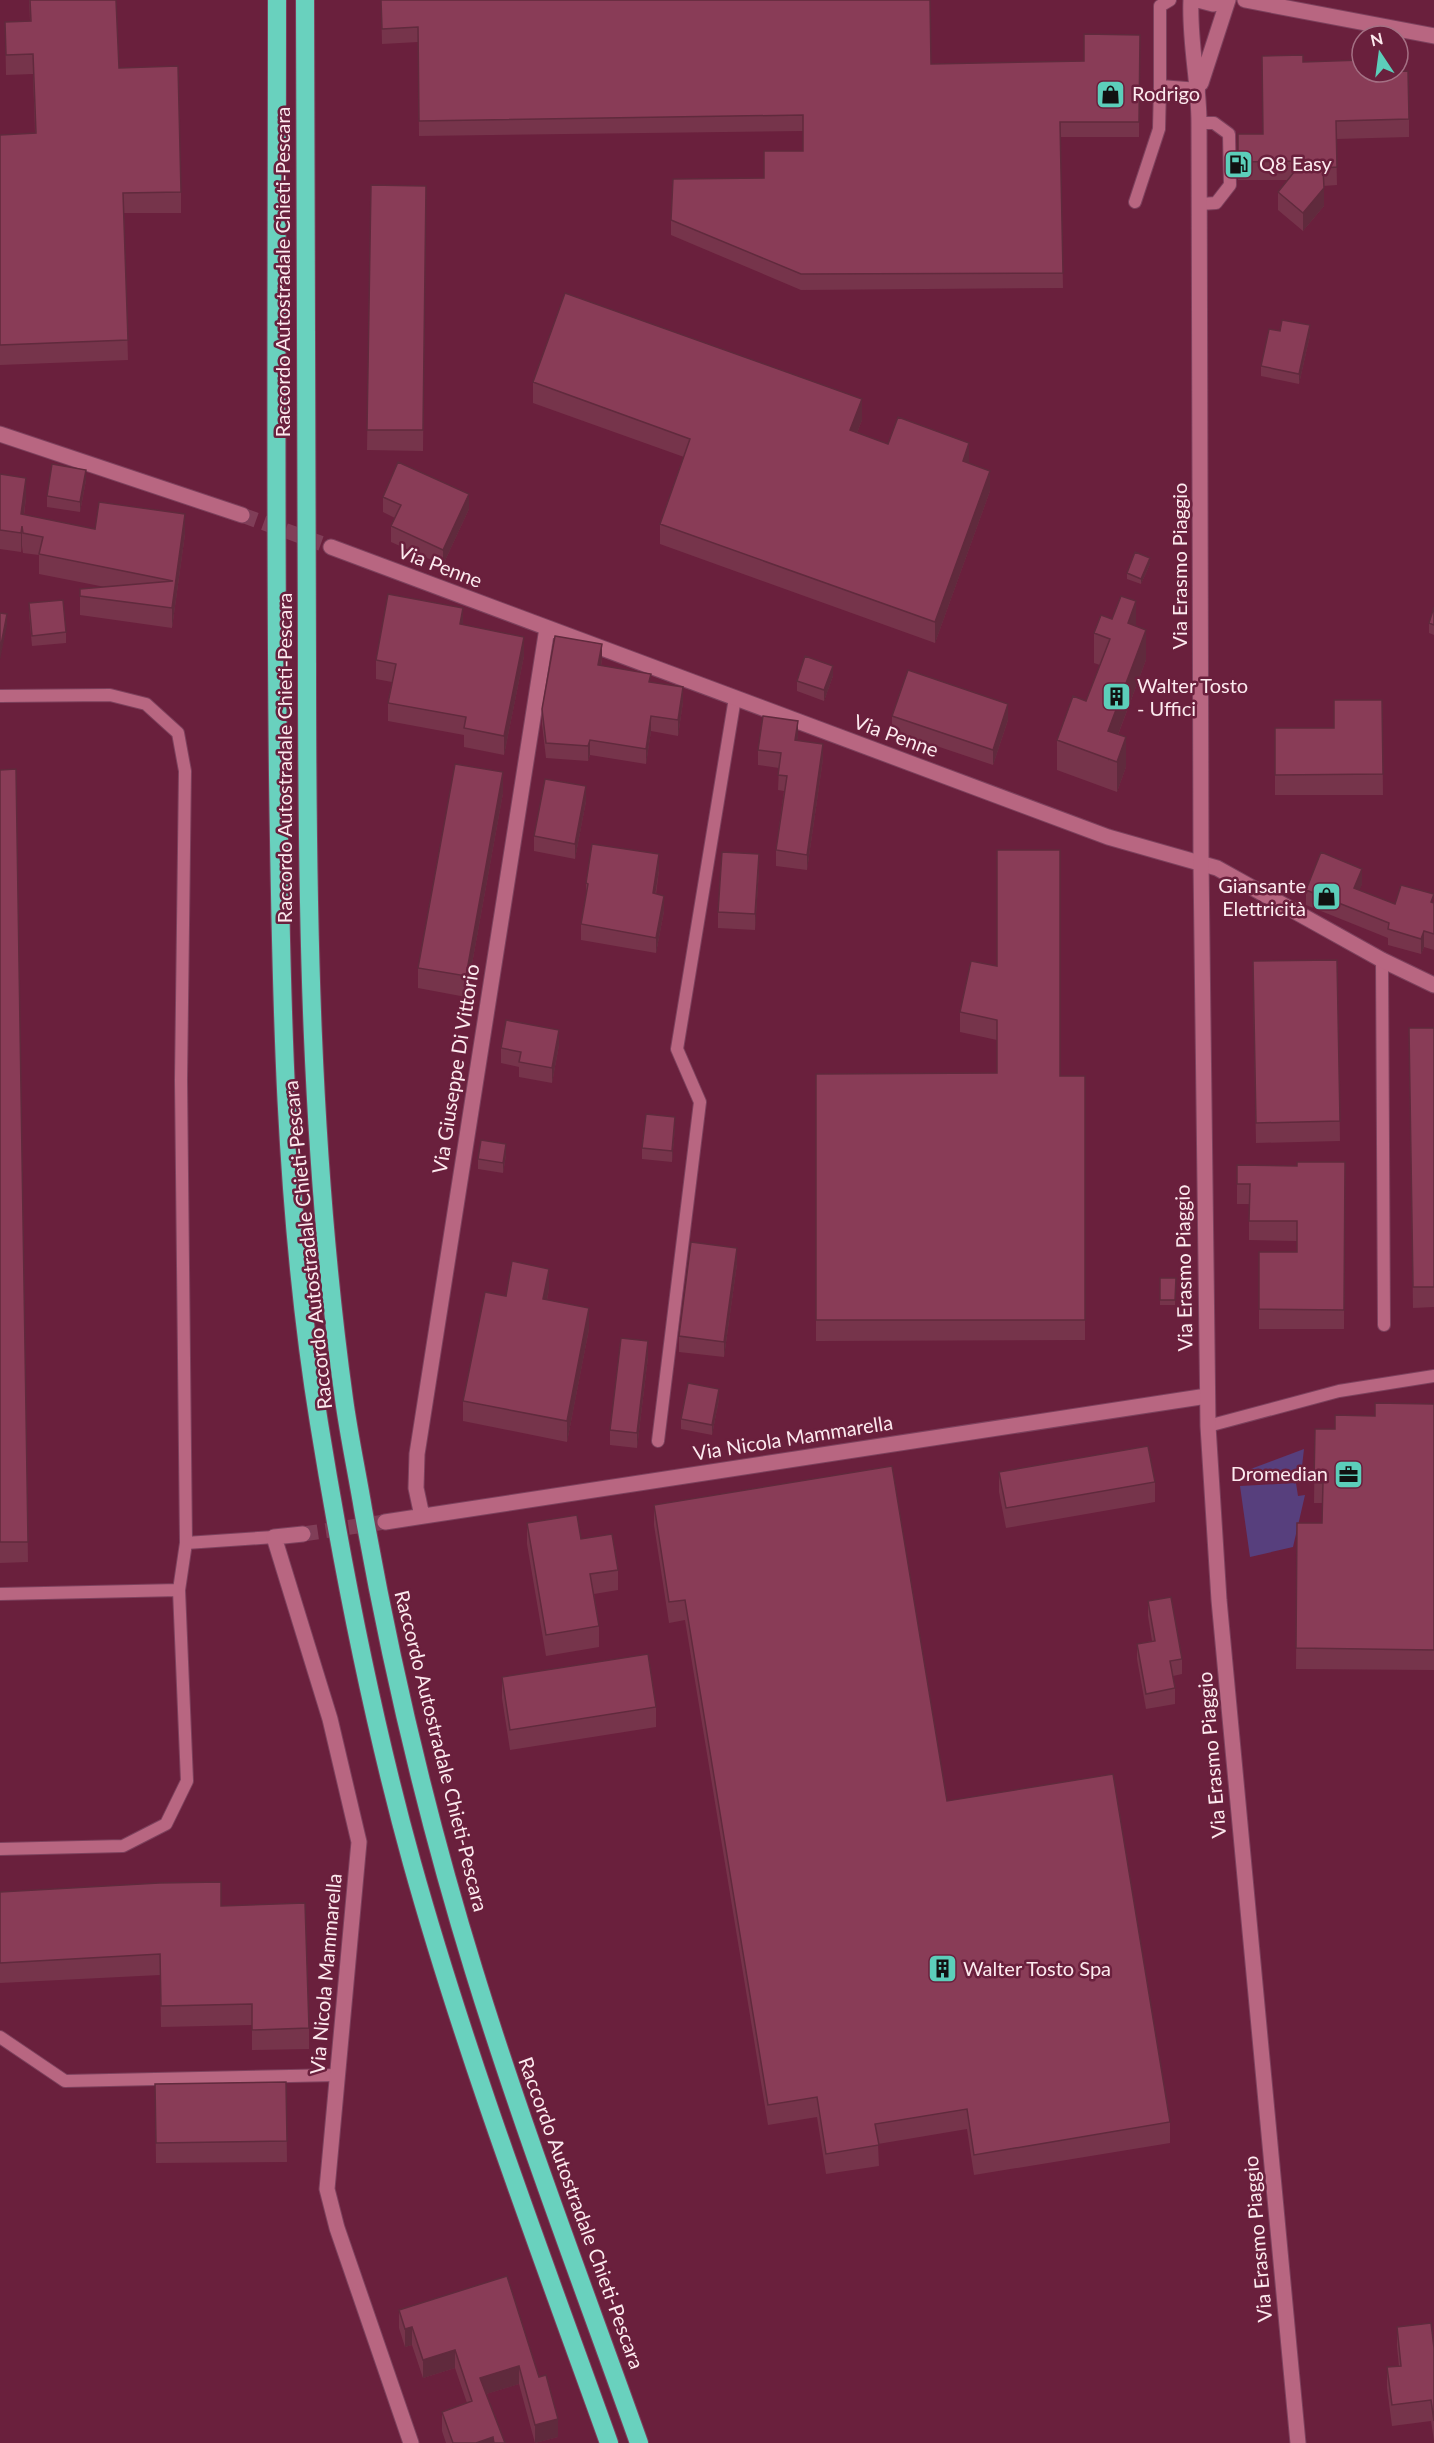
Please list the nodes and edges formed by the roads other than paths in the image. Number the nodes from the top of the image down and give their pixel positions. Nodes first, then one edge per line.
1 (277, 0) edge
2 (305, 0) edge
3 (1170, 0) edge
4 (1191, 0) edge
5 (1198, 0) edge
6 (1227, 0) edge
7 (1245, 0) edge
8 (1300, 0) edge
9 (1326, 15) junction
10 (1434, 36) edge
11 (1160, 86) junction
12 (1199, 89) junction
13 (1199, 123) junction
14 (1135, 202) dead end
15 (1200, 204) junction
16 (0, 434) edge
17 (242, 515) tunnel mouth
18 (331, 547) tunnel mouth
19 (547, 628) junction
20 (0, 696) edge
21 (735, 698) junction
22 (1201, 862) junction
23 (1382, 960) junction
24 (1434, 985) edge
25 (1384, 1325) dead end
26 (1434, 1377) edge
27 (1207, 1396) junction
28 (1208, 1426) junction
29 (658, 1441) dead end
30 (422, 1516) junction
31 (385, 1522) tunnel mouth
32 (303, 1534) tunnel mouth
33 (274, 1537) junction
34 (186, 1543) junction
35 (179, 1590) junction
36 (0, 1594) edge
37 (0, 1849) edge
38 (0, 2037) edge
39 (338, 2075) junction
40 (411, 2443) edge
41 (609, 2443) edge
42 (639, 2443) edge
43 (1298, 2443) edge

1 - 41 highway, Raccordo Autostradale Chieti-Pescara
2 - 42 highway, Raccordo Autostradale Chieti-Pescara
3 - 11 lane
4 - 12 street, Via Erasmo Piaggio
5 - 6 street
6 - 12 street, Via Erasmo Piaggio
7 - 9 street
8 - 9 street
9 - 10 street
11 - 12 lane
11 - 14 lane
12 - 13 street, Via Erasmo Piaggio
13 - 15 street, Via Erasmo Piaggio
13 - 15 lane
15 - 22 street, Via Erasmo Piaggio
16 - 17 street
18 - 19 street, Via Penne
19 - 21 street, Via Penne
19 - 30 street, Via Giuseppe Di Vittorio
20 - 34 lane
21 - 22 street, Via Penne
21 - 29 lane
22 - 23 street, Via Penne
22 - 27 street, Via Erasmo Piaggio
23 - 24 street, Via Penne
23 - 25 lane
26 - 28 lane
27 - 28 street, Via Erasmo Piaggio
27 - 30 street, Via Nicola Mammarella
28 - 43 street, Via Erasmo Piaggio
30 - 31 street, Via Nicola Mammarella
32 - 33 street
33 - 34 lane
33 - 39 street, Via Nicola Mammarella
34 - 35 lane
35 - 36 lane
35 - 37 lane
38 - 39 lane
39 - 40 street, Via Nicola Mammarella

